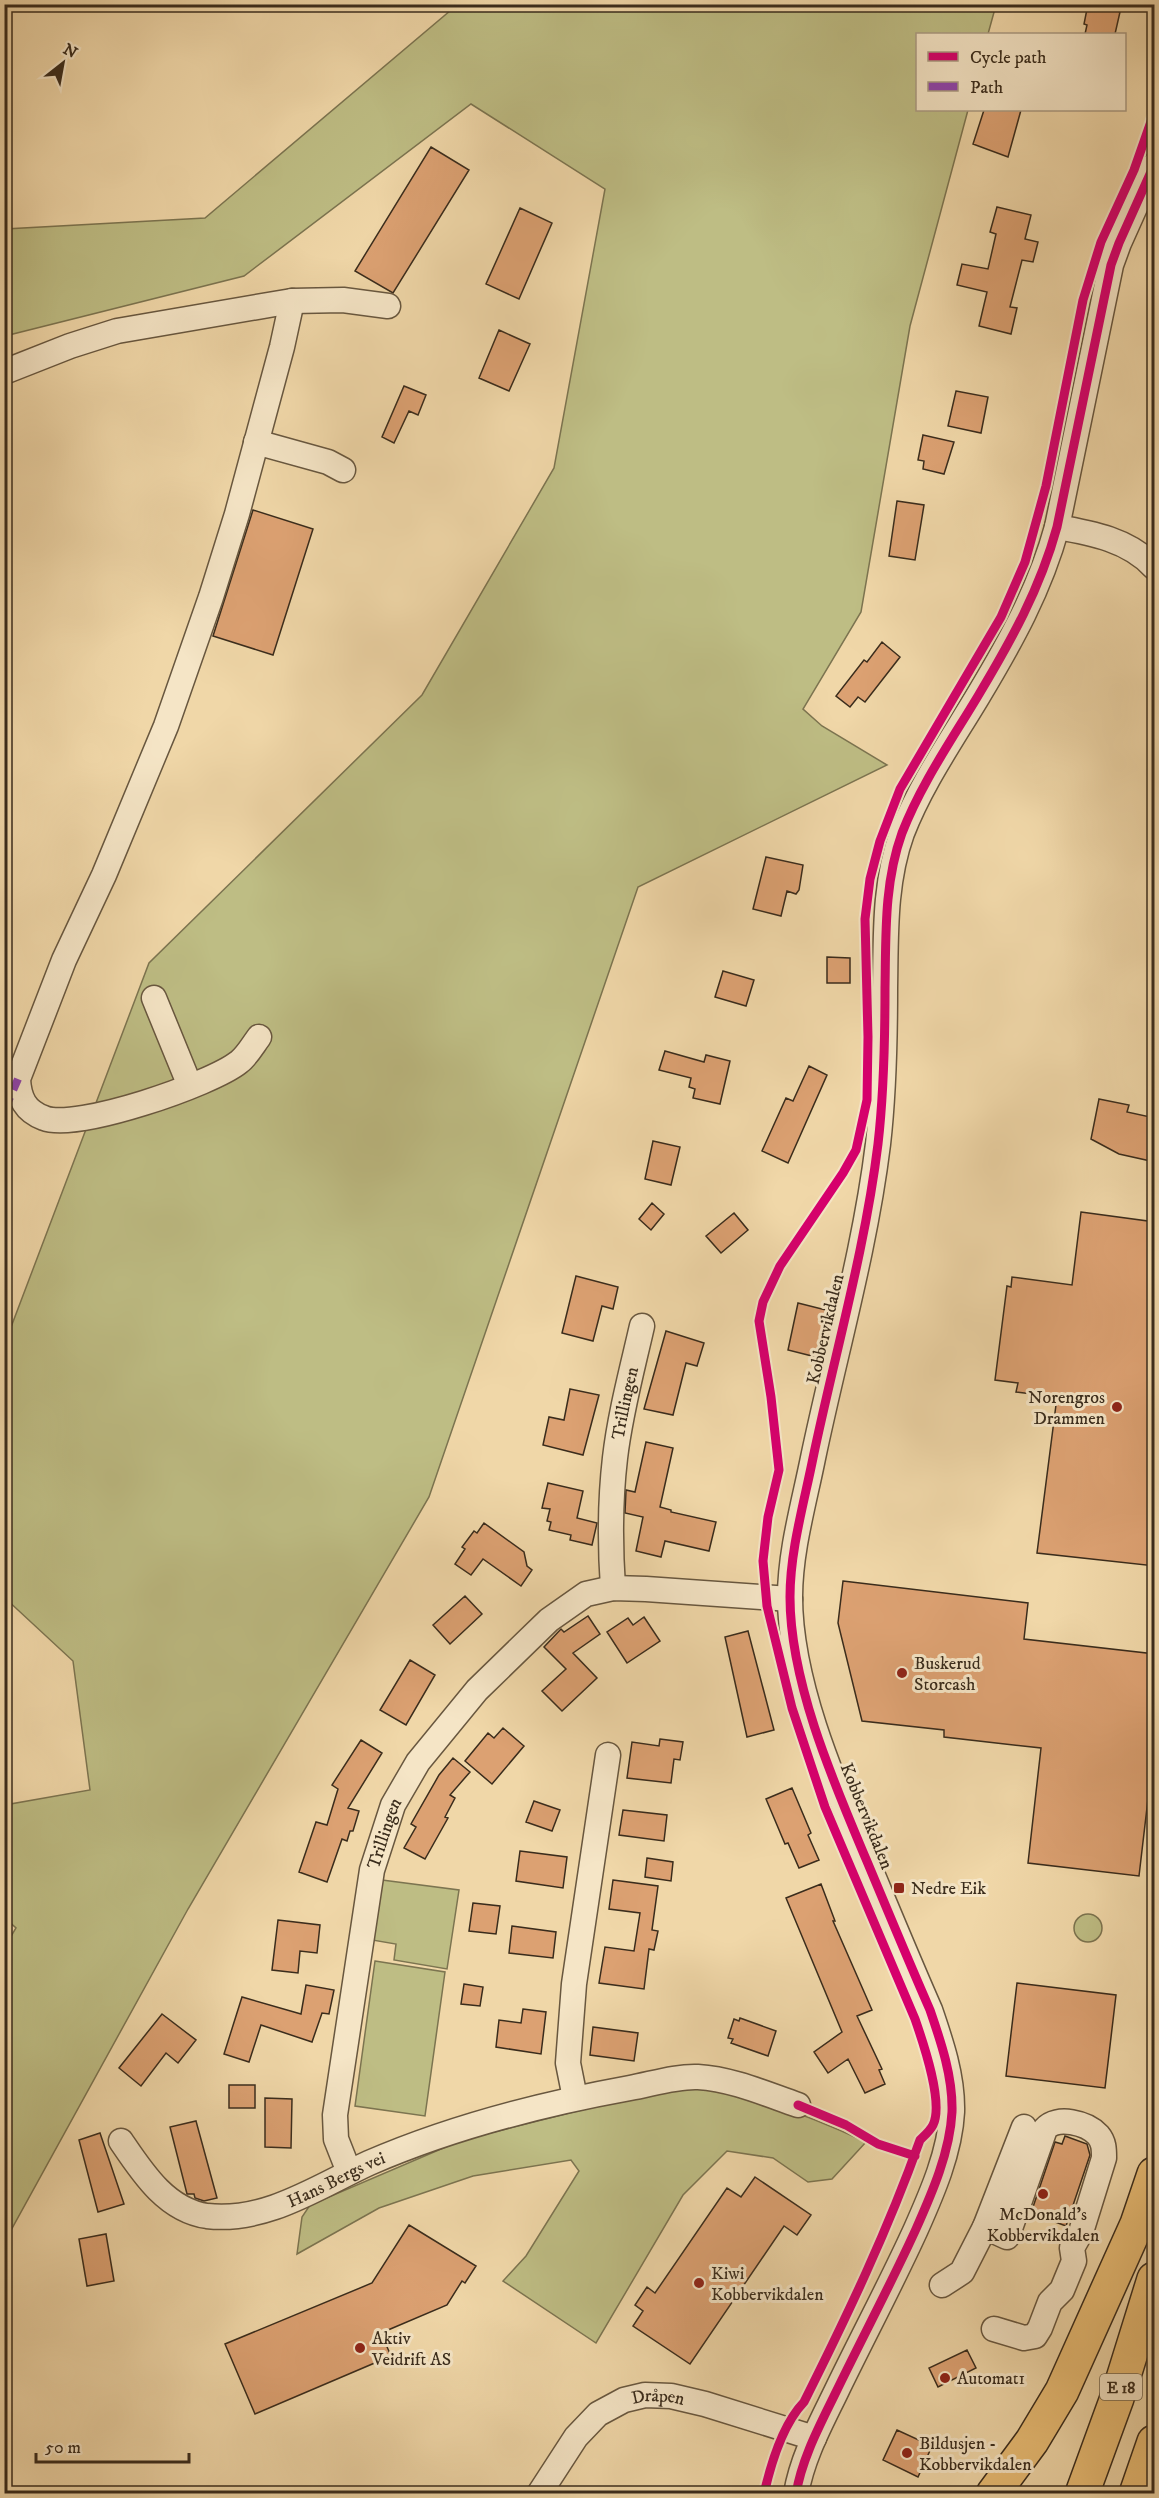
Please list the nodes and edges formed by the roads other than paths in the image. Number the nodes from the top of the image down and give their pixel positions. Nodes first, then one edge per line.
1 (1155, 165) edge
2 (292, 301) junction
3 (388, 306) dead end
4 (4, 372) edge
5 (256, 442) junction
6 (342, 470) dead end
7 (1057, 526) junction
8 (1155, 567) edge
9 (154, 998) dead end
10 (259, 1037) dead end
11 (190, 1086) junction
12 (642, 1326) dead end
13 (614, 1588) junction
14 (790, 1599) junction
15 (608, 1755) dead end
16 (575, 2098) junction
17 (798, 2105) dead end
18 (1024, 2127) dead end
19 (121, 2141) dead end
20 (349, 2172) junction
21 (1155, 2174) edge
22 (1028, 2180) junction
23 (1000, 2187) junction
24 (985, 2228) junction
25 (1155, 2279) edge
26 (942, 2285) dead end
27 (994, 2329) dead end
28 (814, 2438) junction
29 (1155, 2442) edge
30 (539, 2493) edge
31 (796, 2493) edge
32 (993, 2493) edge
33 (1082, 2493) edge
34 (1136, 2493) edge

1 - 7 street, Kobbervikdalen
2 - 3 street
2 - 4 street
2 - 5 street
5 - 6 street
5 - 11 street
7 - 8 street
7 - 14 street, Kobbervikdalen
9 - 11 street
10 - 11 street
12 - 13 street, Trillingen
13 - 14 street, Trillingen
13 - 20 street, Trillingen
14 - 28 street, Kobbervikdalen
15 - 16 street
16 - 17 street, Hans Bergs vei
16 - 20 street, Hans Bergs vei
18 - 23 street
19 - 20 street, Hans Bergs vei
21 - 32 highway
22 - 23 street
22 - 24 street
22 - 27 street
23 - 24 street
24 - 26 street
25 - 33 highway, E 18
28 - 30 street, Dråpen
28 - 31 street, Kobbervikdalen
29 - 34 highway

